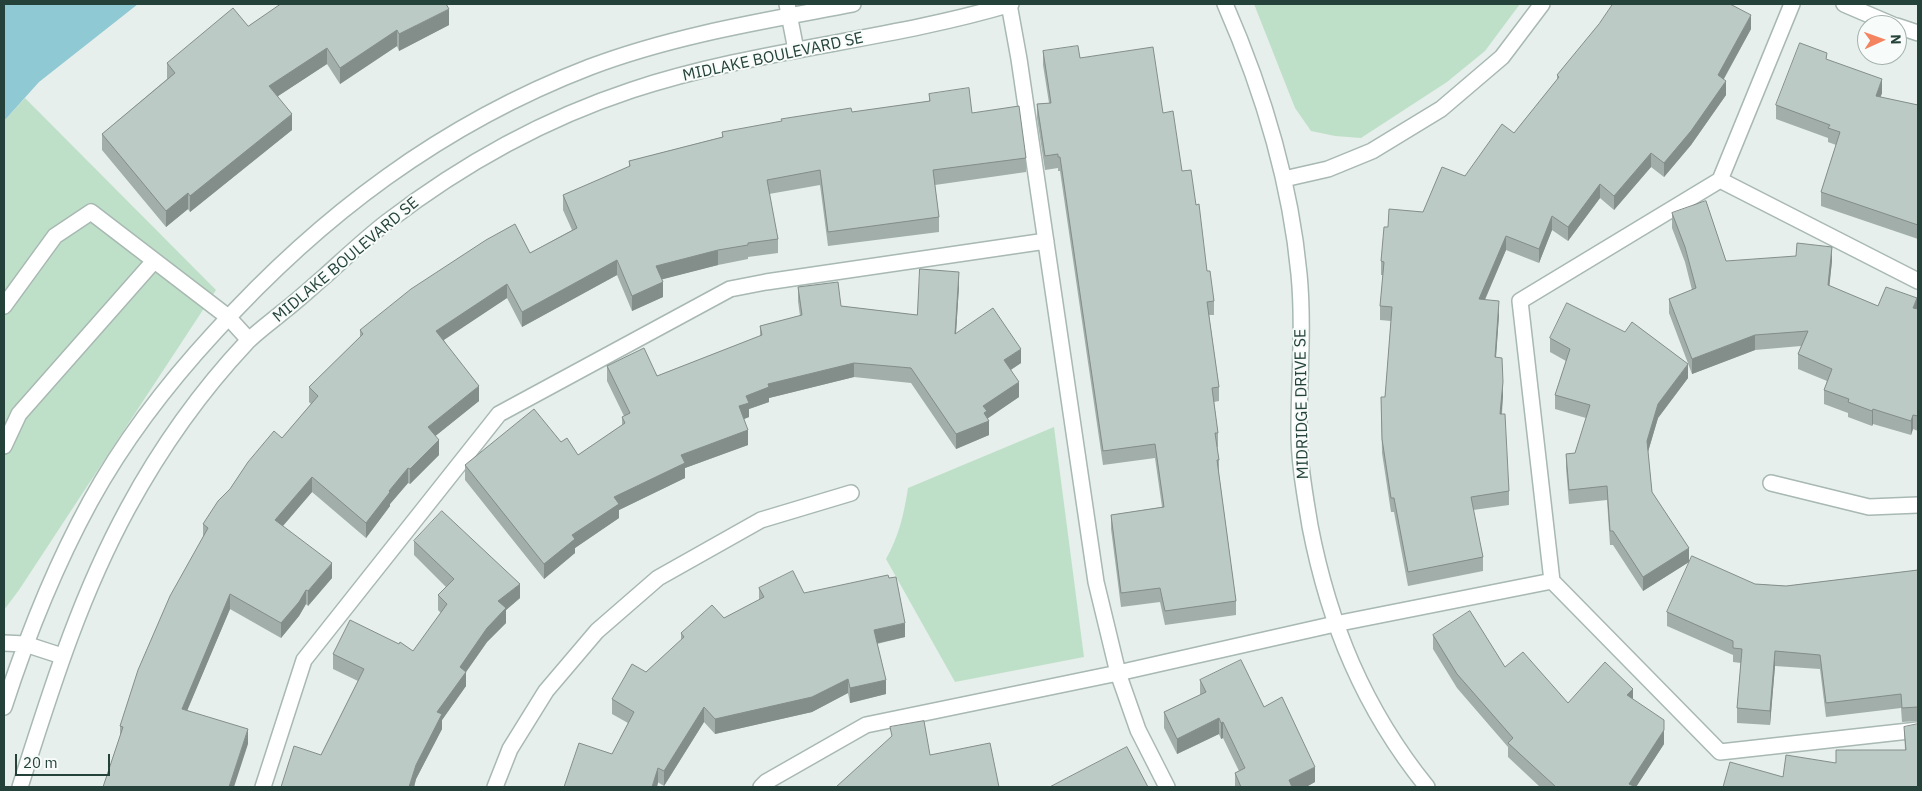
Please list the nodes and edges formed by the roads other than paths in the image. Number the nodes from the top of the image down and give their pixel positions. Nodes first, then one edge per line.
1 (853, 4) edge
2 (1010, 4) edge
3 (1225, 4) edge
4 (1542, 4) edge
5 (1792, 4) edge
6 (1844, 4) edge
7 (788, 9) edge
8 (1869, 15) edge
9 (796, 50) junction
10 (1284, 179) junction
11 (1720, 180) junction
12 (1046, 242) junction
13 (154, 260) junction
14 (1918, 281) edge
15 (4, 306) edge
16 (228, 317) junction
17 (249, 340) junction
18 (4, 446) edge
19 (1771, 482) dead end
20 (851, 493) dead end
21 (1918, 506) edge
22 (1552, 581) junction
23 (1335, 624) junction
24 (4, 643) edge
25 (25, 644) junction
26 (62, 656) junction
27 (1118, 673) junction
28 (4, 708) edge
29 (1918, 730) edge
30 (20, 787) edge
31 (262, 787) edge
32 (495, 787) edge
33 (761, 787) edge
34 (1167, 787) edge
35 (1427, 787) edge

1 - 7 street
2 - 9 street, MIDLAKE BOULEVARD SE
2 - 12 street
3 - 10 street, MIDRIDGE DRIVE SE
4 - 10 street
5 - 11 street
6 - 8 street
7 - 9 street
7 - 16 street
9 - 17 street, MIDLAKE BOULEVARD SE
10 - 23 street, MIDRIDGE DRIVE SE
11 - 14 street
11 - 22 street
12 - 27 street
12 - 31 street
13 - 15 street
13 - 16 street
13 - 18 street
16 - 17 street
16 - 25 street
17 - 26 street, MIDLAKE BOULEVARD SE
19 - 21 street
20 - 32 street
22 - 23 street
22 - 29 street
23 - 27 street
23 - 35 street, MIDRIDGE DRIVE SE
24 - 25 street
25 - 26 street
25 - 28 street
26 - 30 street, MIDLAKE BOULEVARD SE
27 - 33 street
27 - 34 street

